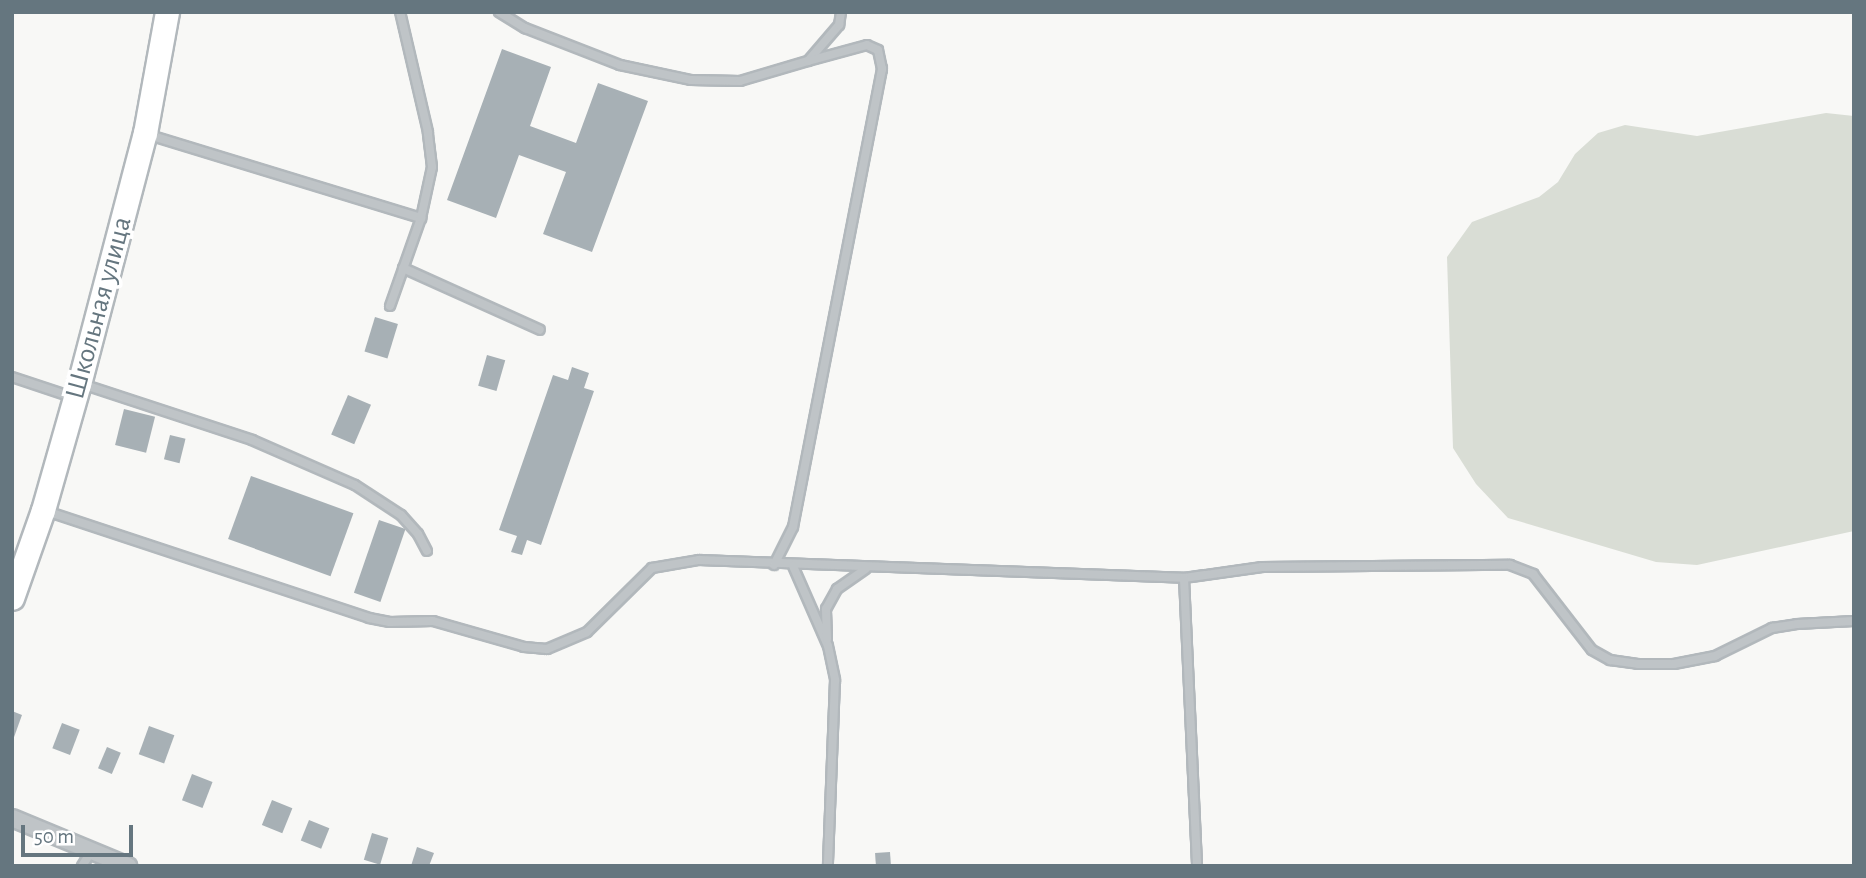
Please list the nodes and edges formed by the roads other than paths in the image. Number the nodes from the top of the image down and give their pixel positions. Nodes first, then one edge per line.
1 (167, 12) edge
2 (400, 12) edge
3 (499, 12) edge
4 (841, 12) edge
5 (808, 61) junction
6 (145, 133) junction
7 (421, 218) junction
8 (403, 268) junction
9 (390, 306) dead end
10 (540, 330) dead end
11 (12, 377) edge
12 (77, 391) junction
13 (43, 510) junction
14 (427, 551) dead end
15 (774, 565) junction
16 (793, 566) junction
17 (868, 568) junction
18 (1184, 578) junction
19 (12, 598) edge
20 (1854, 621) edge
21 (828, 646) junction
22 (12, 818) edge
23 (84, 862) edge
24 (128, 866) edge
25 (828, 866) edge
26 (1197, 866) edge

1 - 6 street, Школьная улица
2 - 7 lane
3 - 5 lane
4 - 5 lane
5 - 15 lane
6 - 7 lane
6 - 12 street, Школьная улица
7 - 8 lane
8 - 9 lane
8 - 10 lane
11 - 12 lane
12 - 13 street, Школьная улица
12 - 14 lane
13 - 15 lane
13 - 19 street, Школьная улица
15 - 16 lane
16 - 17 lane
16 - 21 lane
17 - 18 lane
17 - 21 lane
18 - 20 lane
18 - 26 lane
21 - 25 lane
22 - 23 street
23 - 24 street

